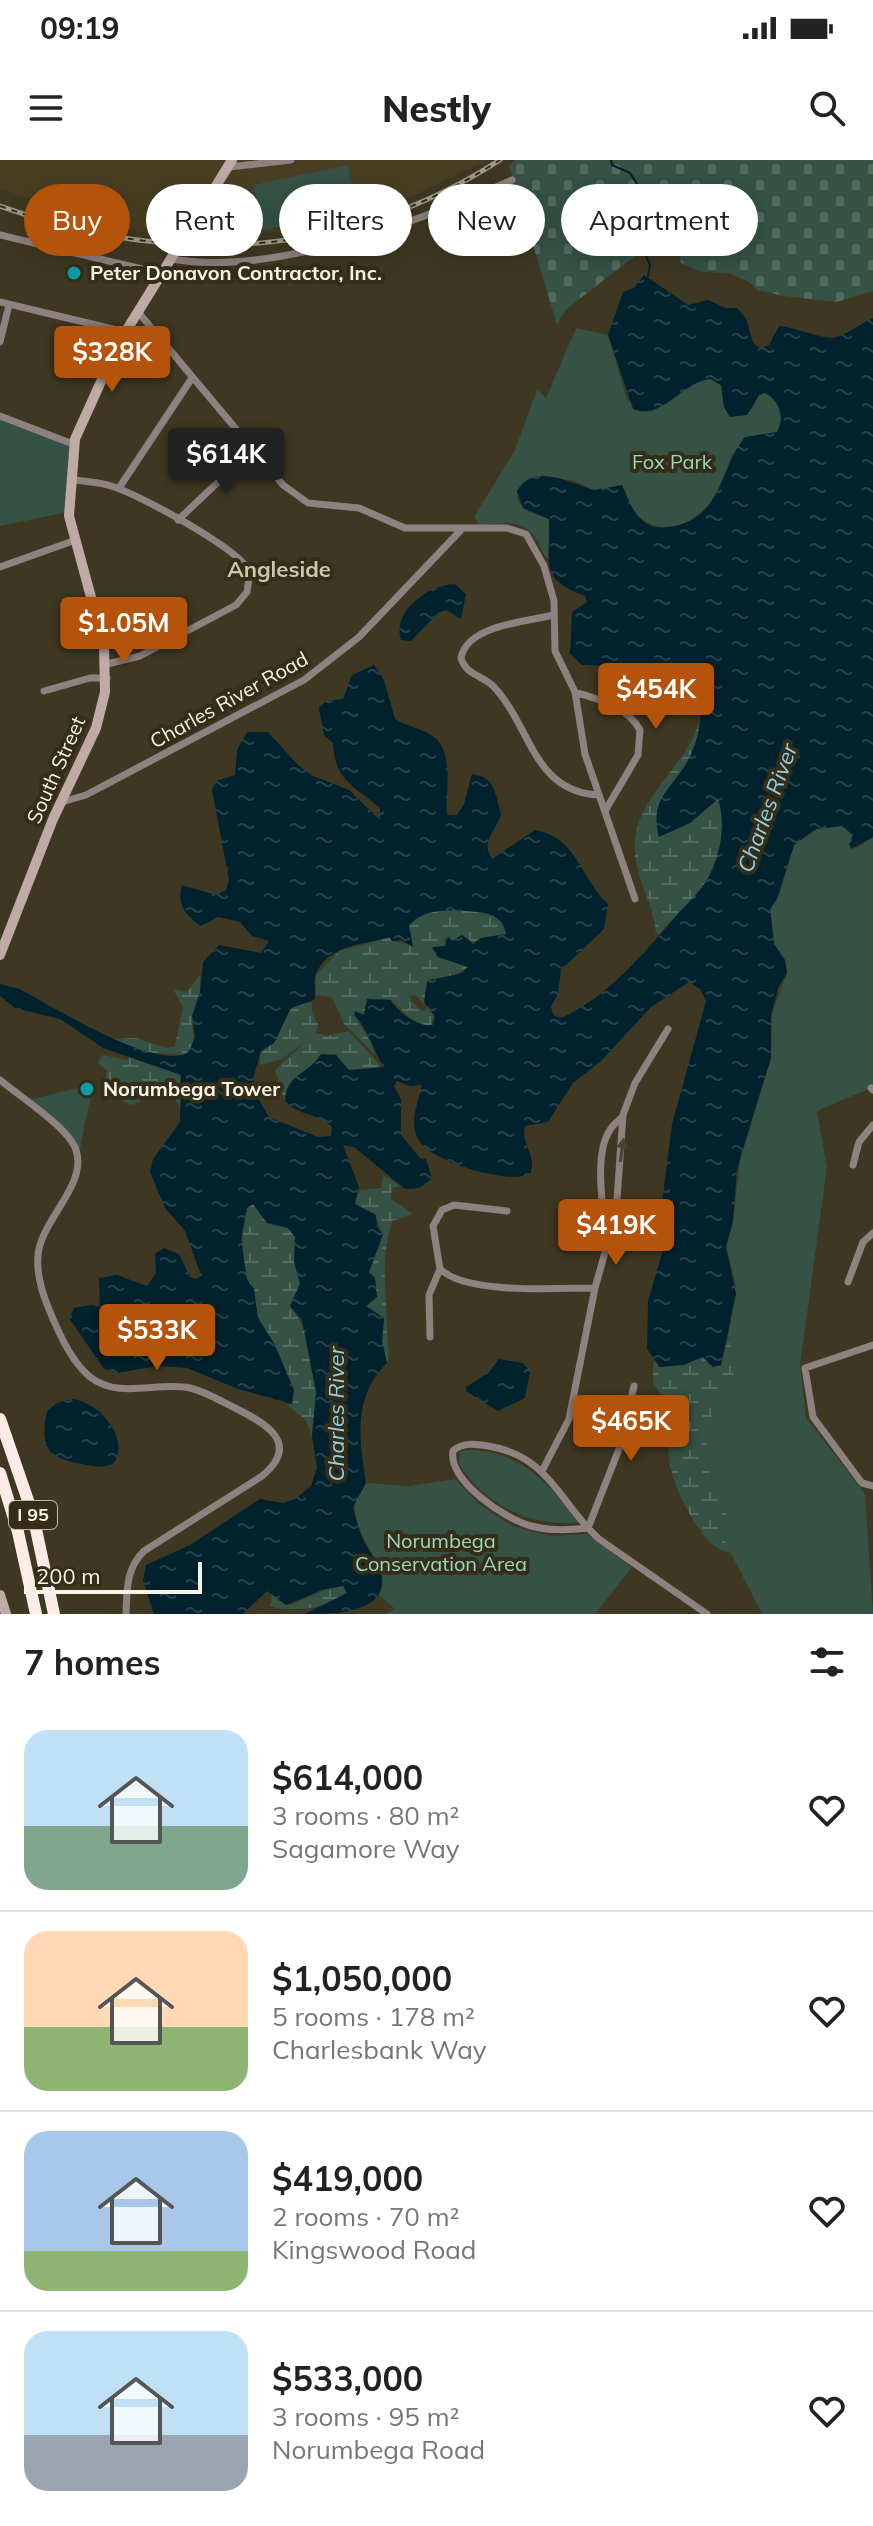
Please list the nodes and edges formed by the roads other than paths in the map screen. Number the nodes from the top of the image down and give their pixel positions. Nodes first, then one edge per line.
1 (291, 160) edge
2 (230, 163) edge
3 (512, 180) dead end
4 (0, 235) edge
5 (172, 259) junction
6 (163, 274) junction
7 (4, 304) edge
8 (138, 312) junction
9 (125, 332) junction
10 (0, 342) edge
11 (192, 378) junction
12 (0, 416) edge
13 (73, 444) junction
14 (253, 449) junction
15 (69, 480) junction
16 (119, 488) junction
17 (178, 520) junction
18 (461, 530) junction
19 (73, 541) junction
20 (0, 567) edge
21 (553, 615) junction
22 (107, 664) junction
23 (107, 678) junction
24 (44, 691) dead end
25 (575, 692) junction
26 (598, 795) junction
27 (62, 802) junction
28 (605, 811) junction
29 (635, 899) dead end
30 (0, 955) edge
31 (668, 1029) dead end
32 (0, 1080) edge
33 (623, 1115) junction
34 (873, 1125) edge
35 (853, 1165) dead end
36 (507, 1211) dead end
37 (873, 1233) edge
38 (608, 1239) junction
39 (440, 1269) junction
40 (848, 1282) dead end
41 (595, 1288) junction
42 (430, 1337) dead end
43 (873, 1345) edge
44 (634, 1386) dead end
45 (0, 1419) edge
46 (542, 1471) junction
47 (0, 1473) edge
48 (870, 1486) edge
49 (588, 1528) junction
50 (0, 1595) edge
51 (694, 1603) junction
52 (6, 1614) edge
53 (34, 1614) edge
54 (54, 1614) edge
55 (126, 1614) edge
56 (686, 1614) edge
57 (707, 1614) edge

1 - 2 street
2 - 5 main road, South Street
3 - 5 street
4 - 6 street
5 - 6 main road, South Street
6 - 8 main road, South Street
7 - 9 street
7 - 10 street
8 - 9 main road, South Street
8 - 11 street
9 - 13 main road, South Street
11 - 14 street
11 - 16 street
12 - 13 street
13 - 15 main road, South Street
14 - 17 street
14 - 18 street
15 - 16 street
15 - 19 main road, South Street
16 - 17 street
17 - 22 street
18 - 21 street
18 - 27 street, Charles River Road
19 - 20 street
19 - 22 main road, South Street
21 - 25 street
21 - 26 street
22 - 23 main road, South Street
23 - 24 street
23 - 27 main road, South Street
25 - 26 street
25 - 28 street
26 - 28 street
27 - 30 main road, South Street
28 - 29 street
31 - 33 street
32 - 55 street
38 -> 33 street
33 - 38 street
34 - 35 street
36 - 39 street
37 - 40 street
38 - 41 street
39 - 41 street
39 - 42 street
41 - 46 street
43 - 48 street
44 - 49 street
45 - 54 highway, I 95
46 - 49 street
46 - 49 street
47 - 53 highway, I 95
49 - 51 street
50 - 52 main road
51 - 56 street
51 - 57 street

